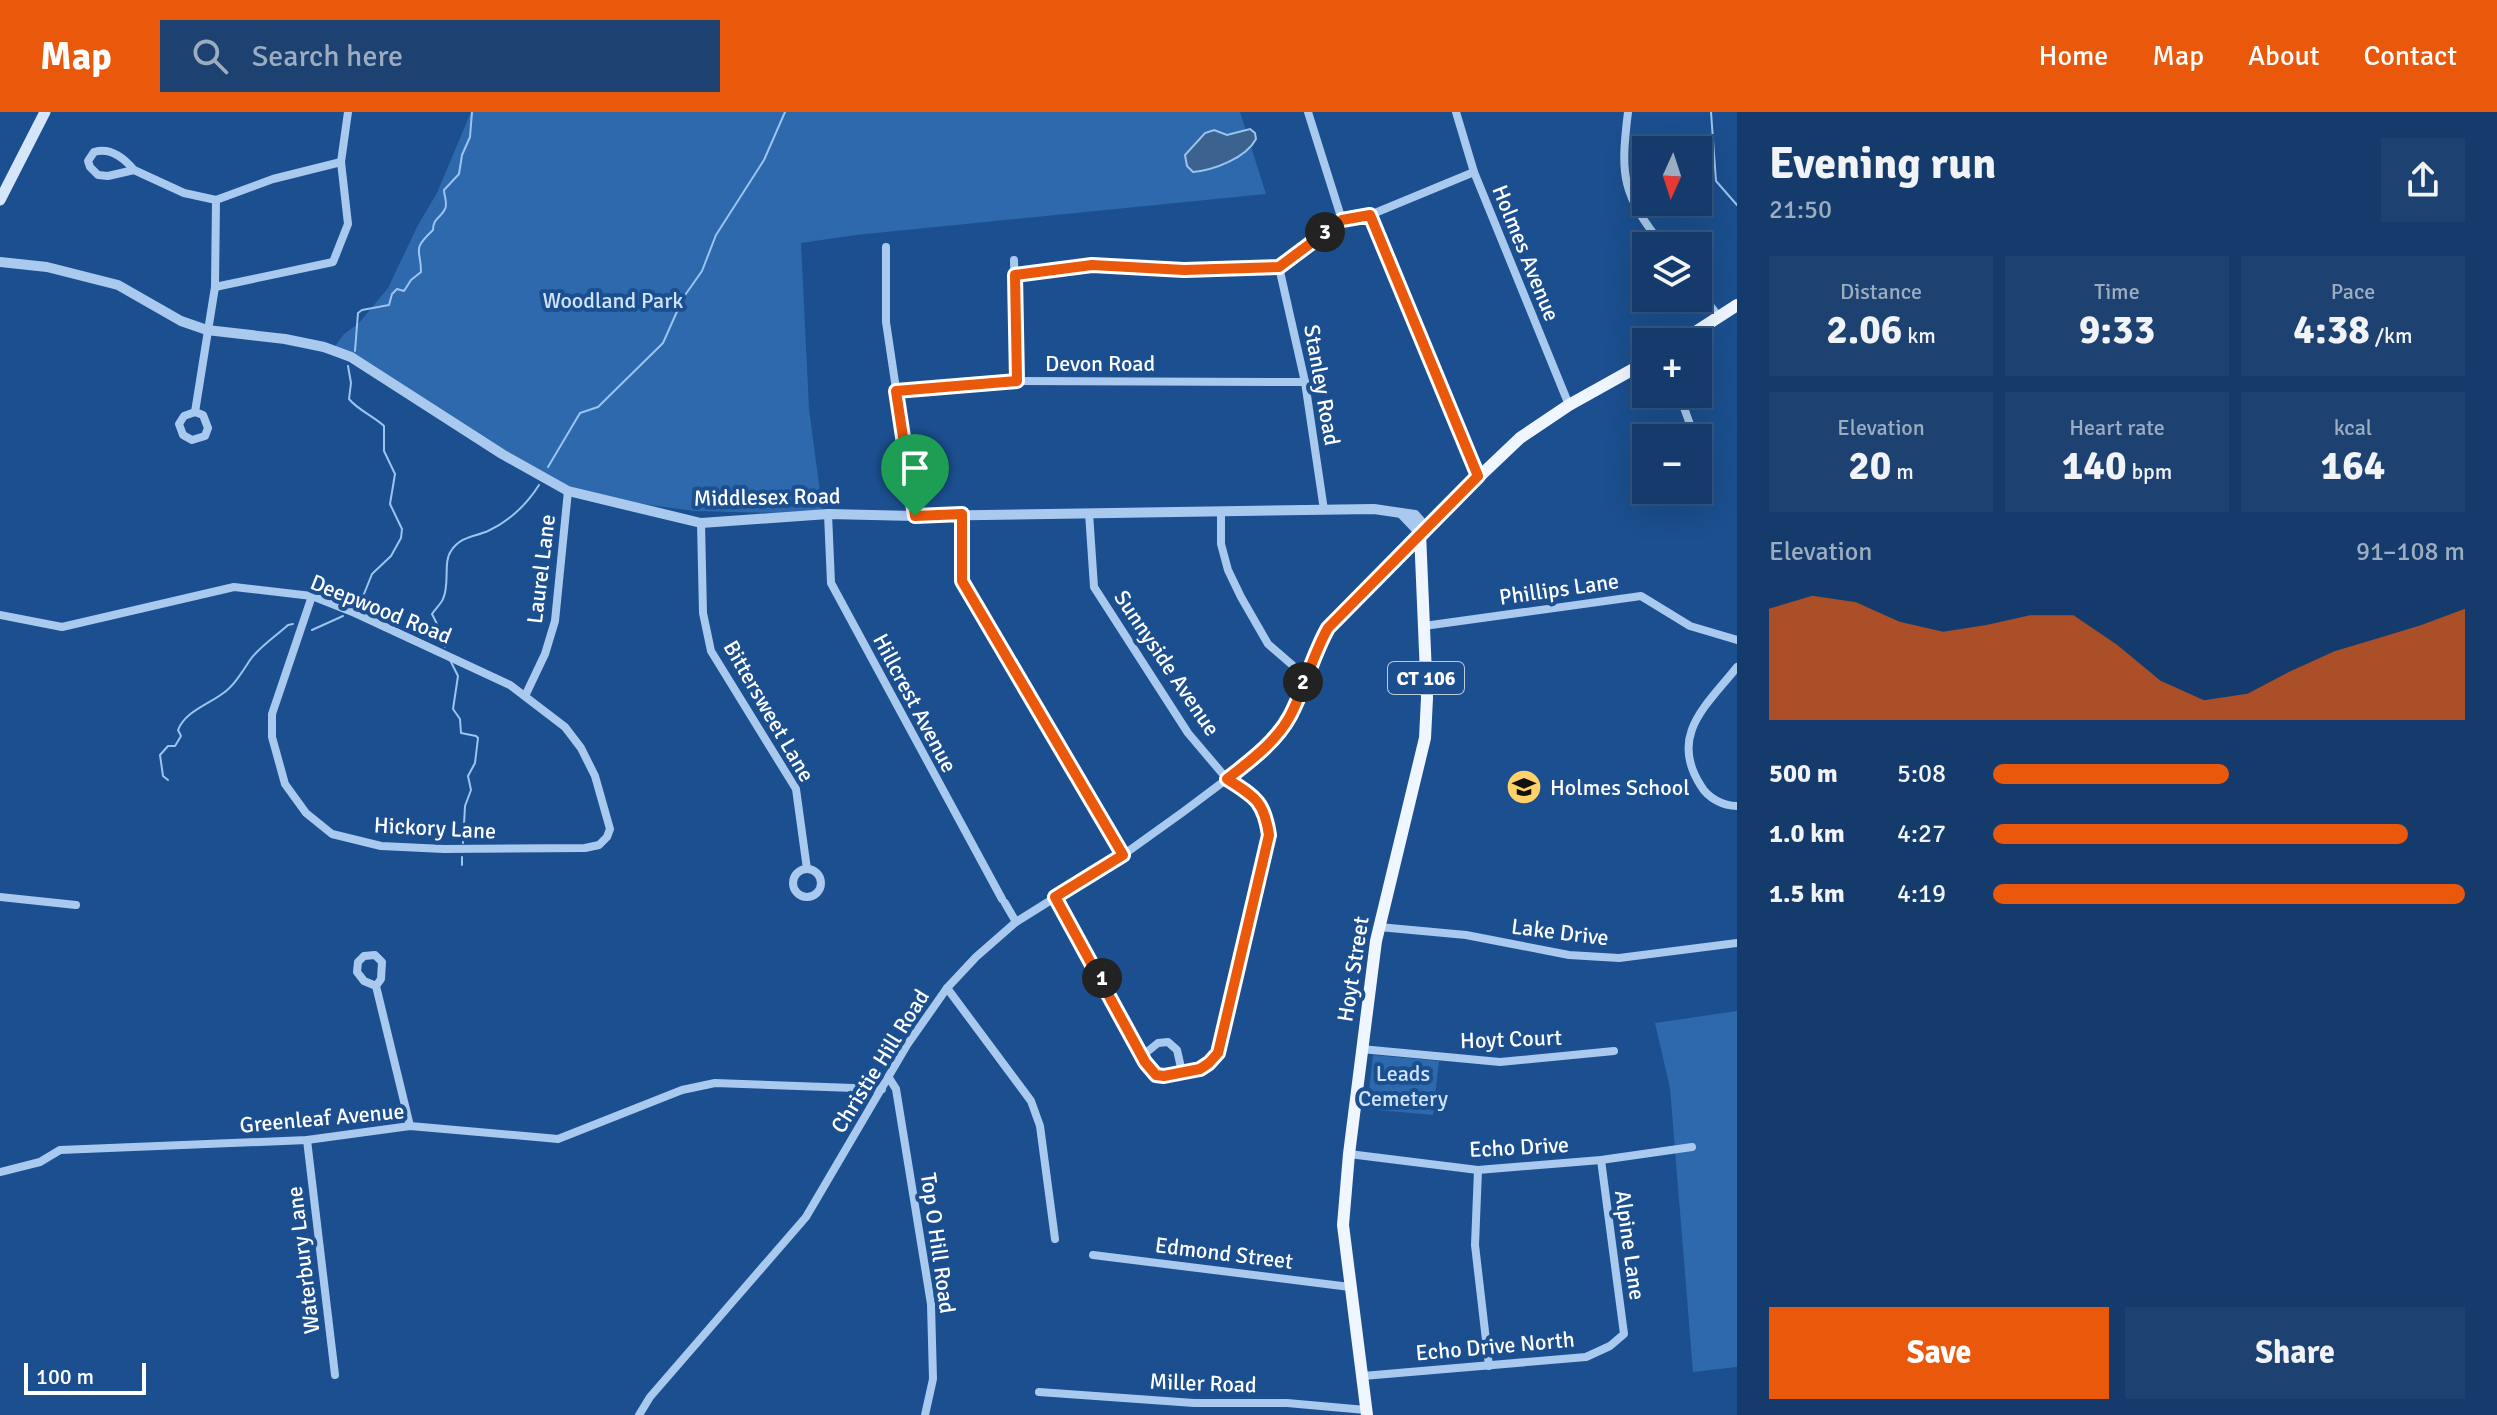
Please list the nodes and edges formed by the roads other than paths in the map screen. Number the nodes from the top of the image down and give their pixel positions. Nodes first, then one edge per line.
1 (45, 112) edge
2 (348, 112) edge
3 (1308, 112) edge
4 (1456, 112) edge
5 (1628, 112) edge
6 (341, 162) junction
7 (134, 170) junction
8 (1474, 172) junction
9 (0, 200) edge
10 (216, 200) junction
11 (1370, 215) junction
12 (1342, 220) junction
13 (1652, 232) edge
14 (886, 247) dead end
15 (1014, 260) dead end
16 (0, 262) edge
17 (1279, 267) junction
18 (1015, 275) junction
19 (215, 287) junction
20 (1737, 305) edge
21 (1712, 308) edge
22 (1719, 317) junction
23 (1702, 328) edge
24 (207, 330) junction
25 (1632, 370) edge
26 (1017, 381) junction
27 (1305, 382) junction
28 (896, 391) junction
29 (1569, 405) junction
30 (195, 412) dead end
31 (1478, 476) junction
32 (568, 491) junction
33 (1324, 510) junction
34 (1221, 512) junction
35 (1089, 513) junction
36 (828, 514) junction
37 (962, 514) junction
38 (915, 516) junction
39 (701, 523) junction
40 (1420, 533) junction
41 (312, 596) junction
42 (0, 615) edge
43 (1424, 626) junction
44 (1737, 640) edge
45 (1737, 667) edge
46 (1305, 676) junction
47 (526, 694) junction
48 (1227, 779) junction
49 (1737, 806) edge
50 (607, 837) joint
51 (1123, 855) junction
52 (807, 869) dead end
53 (0, 897) edge
54 (1055, 897) junction
55 (76, 905) dead end
56 (1016, 922) junction
57 (1379, 927) junction
58 (1737, 943) edge
59 (376, 986) dead end
60 (947, 988) junction
61 (1361, 1049) junction
62 (1614, 1051) dead end
63 (1142, 1056) junction
64 (1182, 1072) junction
65 (889, 1078) junction
66 (882, 1089) junction
67 (410, 1126) junction
68 (307, 1140) junction
69 (1692, 1147) dead end
70 (1349, 1154) junction
71 (1601, 1160) junction
72 (1478, 1170) junction
73 (0, 1172) edge
74 (1055, 1239) dead end
75 (1093, 1255) dead end
76 (1350, 1287) junction
77 (1624, 1334) joint
78 (1489, 1366) junction
79 (335, 1375) dead end
80 (1363, 1376) junction
81 (1039, 1392) dead end
82 (1367, 1412) edge
83 (639, 1415) edge
84 (925, 1415) edge

1 - 9 main road
2 - 6 street
3 - 12 street
4 - 8 street, Holmes Avenue
5 - 13 street
6 - 10 street
6 - 19 street
7 - 7 street
7 - 10 street
8 - 11 street
8 - 29 street, Holmes Avenue
10 - 19 street
11 - 12 street
11 - 31 street
12 - 17 street
14 - 28 street
15 - 18 street
16 - 24 street, Middlesex Road
17 - 18 street
17 - 27 street, Stanley Road
18 - 26 street
19 - 24 street
20 - 22 main road
21 - 22 street
22 - 23 main road
24 - 30 street
24 - 32 street, Middlesex Road
25 - 29 main road
26 - 27 street, Devon Road
26 - 28 street, Devon Road
27 - 33 street, Stanley Road
28 - 38 street
29 - 31 main road
31 - 40 main road
32 - 39 street, Middlesex Road
32 - 47 street, Laurel Lane
33 - 34 street, Middlesex Road
33 - 40 street, Middlesex Road
34 - 35 street, Middlesex Road
34 - 46 street
35 - 37 street, Middlesex Road
35 - 48 street, Sunnyside Avenue
36 - 38 street, Middlesex Road
36 - 39 street, Middlesex Road
36 - 56 street, Hillcrest Avenue
37 - 38 street, Middlesex Road
37 - 51 street
39 - 52 street, Bittersweet Lane
40 - 43 main road, Hoyt Street / CT 106
40 - 46 street, Christie Hill Road
41 - 42 street, Deepwood Road
41 - 47 street, Deepwood Road
41 - 50 street, Hickory Lane
43 - 44 street, Phillips Lane
43 - 57 main road, Hoyt Street / CT 106
45 - 49 street
46 - 48 street, Christie Hill Road
47 - 50 street, Deepwood Road
48 - 51 street, Christie Hill Road
48 - 64 street, Sunnyside Avenue
51 - 54 street, Christie Hill Road
53 - 55 street
54 - 56 street, Christie Hill Road
54 - 63 street
56 - 60 street, Christie Hill Road
57 - 58 street, Lake Drive
57 - 61 main road, Hoyt Street / CT 106
59 - 67 street
60 - 65 street, Christie Hill Road
60 - 74 street
61 - 62 street, Hoyt Court
61 - 70 main road, Hoyt Street / CT 106
63 - 64 street
63 - 64 street
65 - 66 street, Christie Hill Road
65 - 84 street, Top O Hill Road
66 - 67 street, Greenleaf Avenue
66 - 83 street, Christie Hill Road
67 - 68 street, Greenleaf Avenue
68 - 73 street, Greenleaf Avenue
68 - 79 street, Waterbury Lane
69 - 71 street, Echo Drive
70 - 72 street, Echo Drive
70 - 76 main road, Hoyt Street / CT 106
71 - 72 street, Echo Drive
71 - 77 street, Alpine Lane
72 - 78 street
75 - 76 street, Edmond Street
76 - 80 main road, Hoyt Street / CT 106
77 - 78 street, Echo Drive North
78 - 80 street, Echo Drive North
80 - 82 main road, Hoyt Street / CT 106
81 - 82 street, Miller Road

